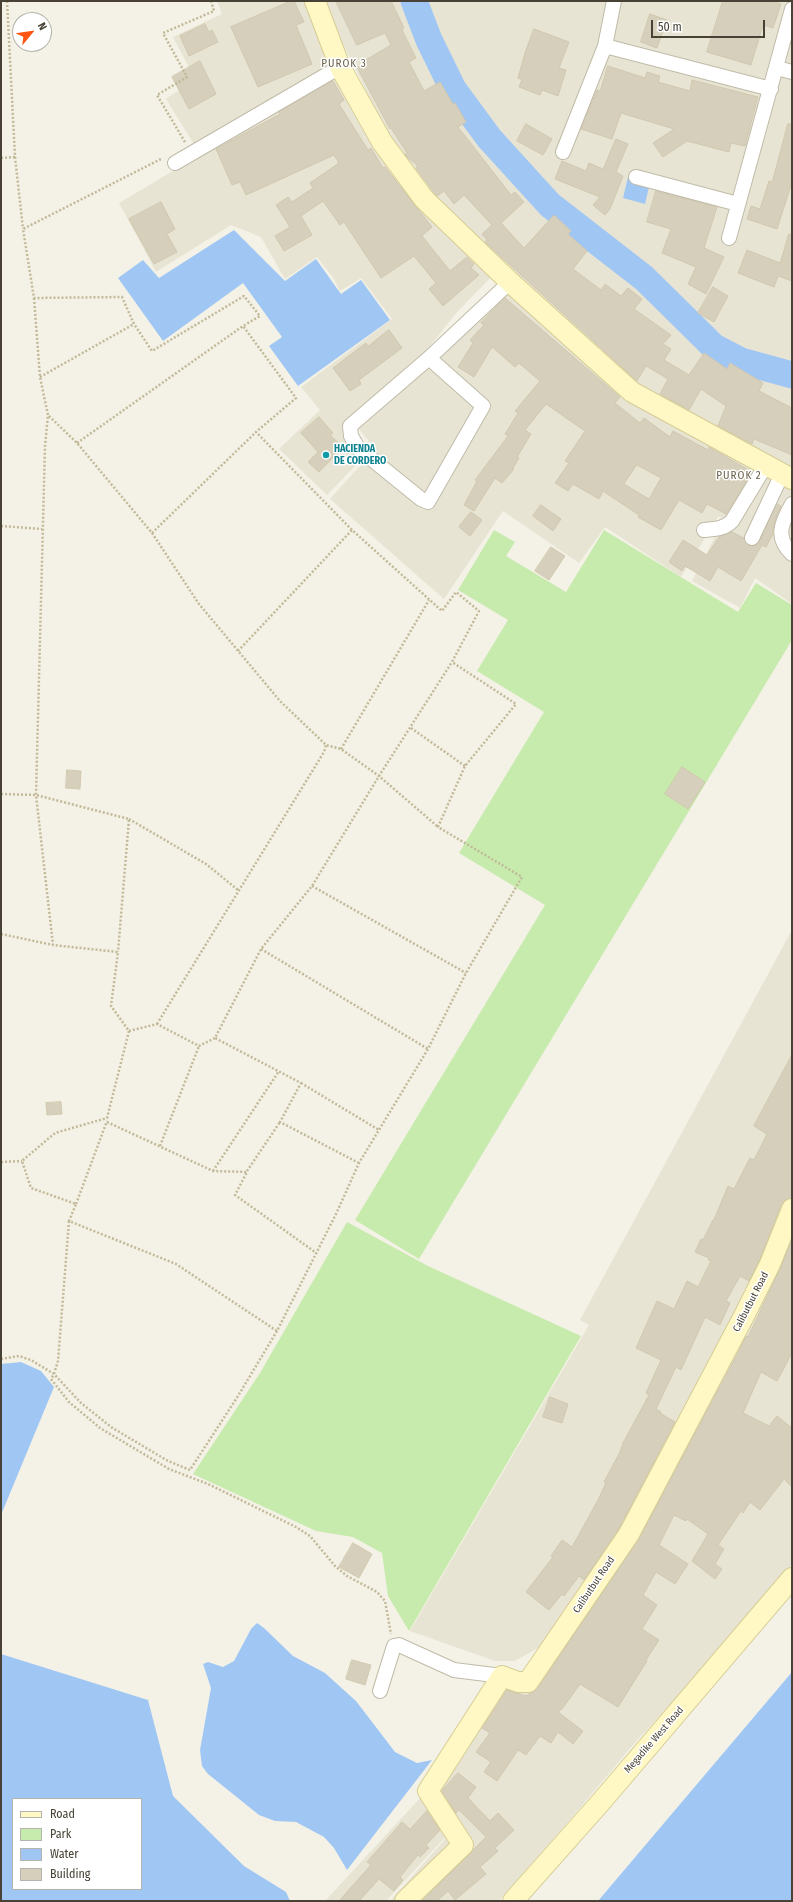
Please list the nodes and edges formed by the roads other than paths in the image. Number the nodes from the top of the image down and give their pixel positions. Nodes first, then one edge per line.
1 (314, 1) edge
2 (614, 1) edge
3 (792, 9) edge
4 (605, 46) junction
5 (340, 67) junction
6 (776, 68) junction
7 (792, 72) edge
8 (771, 89) junction
9 (563, 152) dead end
10 (171, 160) road end
11 (636, 177) dead end
12 (738, 204) junction
13 (729, 238) dead end
14 (510, 282) junction
15 (429, 358) junction
16 (780, 472) edge
17 (792, 504) edge
18 (704, 530) dead end
19 (752, 538) dead end
20 (792, 554) edge
21 (792, 1210) edge
22 (792, 1578) edge
23 (502, 1676) junction
24 (380, 1691) dead end
25 (405, 1901) edge
26 (513, 1901) edge

1 - 5 street
2 - 4 street
3 - 6 street
4 - 8 street
4 - 9 street
5 - 10 street
5 - 14 street
6 - 7 street
6 - 8 street
8 - 12 street
11 - 12 street
12 - 13 street
14 - 15 street
14 - 16 street
15 - 15 street
16 - 18 street
16 - 19 street
17 - 20 street
21 - 23 street, Calibutbut Road
22 - 26 street, Megadike West Road
23 - 24 street
23 - 25 street

